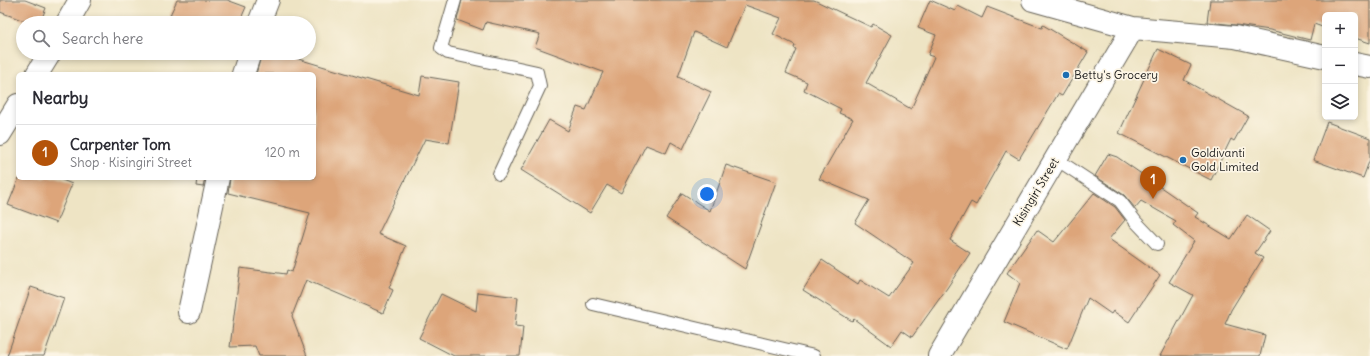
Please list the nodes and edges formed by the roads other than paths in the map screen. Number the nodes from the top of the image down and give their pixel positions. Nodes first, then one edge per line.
1 (80, 0) edge
2 (268, 0) edge
3 (455, 0) edge
4 (1033, 0) edge
5 (71, 16) edge
6 (262, 16) edge
7 (1133, 28) junction
8 (1322, 56) edge
9 (46, 60) edge
10 (248, 60) edge
11 (1358, 65) edge
12 (1370, 67) edge
13 (38, 72) edge
14 (244, 72) edge
15 (16, 108) edge
16 (0, 134) edge
17 (1056, 159) junction
18 (499, 174) dead end
19 (218, 180) edge
20 (1157, 244) dead end
21 (593, 304) dead end
22 (189, 312) dead end
23 (814, 356) edge
24 (939, 356) edge

1 - 5 street
2 - 6 street
3 - 18 lane
4 - 7 street
7 - 8 street
7 - 17 street, Kisingiri Street
9 - 13 street
10 - 14 street
11 - 12 street
15 - 16 street
17 - 20 lane
17 - 24 street, Kisingiri Street
19 - 22 street
21 - 23 lane

